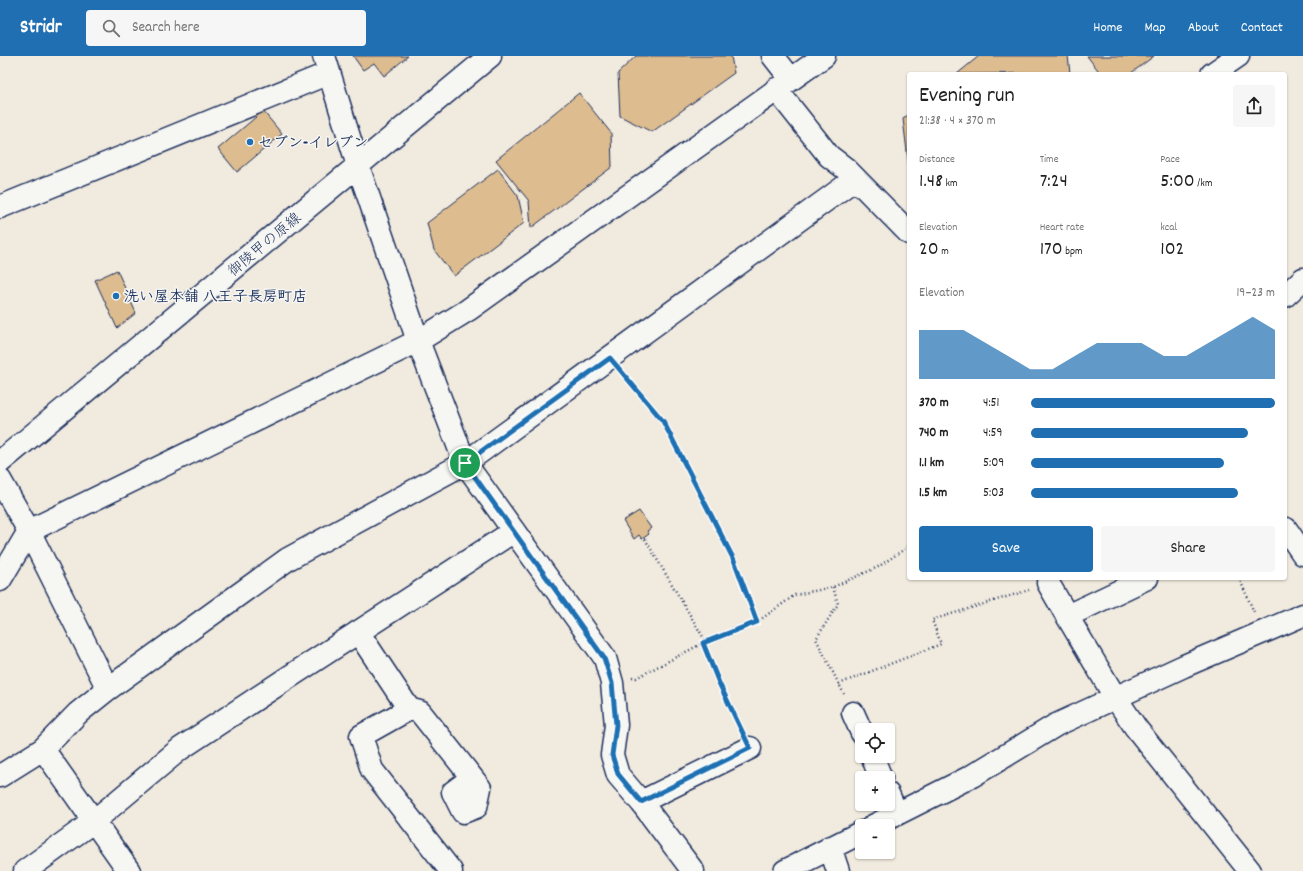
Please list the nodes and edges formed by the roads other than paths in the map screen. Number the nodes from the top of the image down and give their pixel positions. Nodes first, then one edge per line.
1 (490, 56) edge
2 (773, 56) edge
3 (824, 56) edge
4 (1238, 56) edge
5 (327, 65) edge
6 (1215, 72) edge
7 (783, 84) junction
8 (358, 166) junction
9 (855, 179) junction
10 (0, 207) edge
11 (907, 231) edge
12 (1303, 279) edge
13 (1287, 294) edge
14 (418, 341) junction
15 (2, 454) edge
16 (465, 463) junction
17 (0, 480) edge
18 (1287, 530) edge
19 (29, 531) junction
20 (514, 531) junction
21 (1303, 554) edge
22 (0, 580) edge
23 (1143, 580) edge
24 (1048, 584) road end
25 (1303, 615) edge
26 (1067, 616) junction
27 (358, 632) junction
28 (108, 689) junction
29 (1115, 697) junction
30 (409, 709) junction
31 (853, 713) road end
32 (858, 723) edge
33 (750, 748) road end
34 (43, 749) junction
35 (0, 776) edge
36 (472, 778) dead end
37 (641, 802) junction
38 (895, 810) edge
39 (897, 814) junction
40 (887, 819) edge
41 (94, 821) junction
42 (855, 835) edge
43 (830, 847) junction
44 (25, 871) edge
45 (129, 871) edge
46 (451, 871) edge
47 (693, 871) edge
48 (785, 871) edge
49 (838, 871) edge
50 (1250, 871) edge

1 - 8 street, 御陵甲の原線
2 - 7 street
3 - 7 street
4 - 6 street
5 - 8 street
5 - 10 street
7 - 9 street
7 - 14 street
8 - 14 street
8 - 15 street, 御陵甲の原線
9 - 11 street
9 - 16 street
12 - 13 street
14 - 16 street
14 - 19 street
16 - 20 street
16 - 28 street
17 - 19 street
18 - 21 street
19 - 22 street
19 - 28 street
20 - 27 street
20 - 37 street
23 - 26 street
24 - 26 street
25 - 29 street
26 - 29 street
27 - 30 street
27 - 41 street
28 - 34 street
29 - 39 street
29 - 50 street
30 - 36 street
30 - 46 street
31 - 32 street
33 - 37 street
34 - 35 street
34 - 41 street
37 - 47 street
38 - 39 street
39 - 40 street
41 - 44 street
41 - 45 street
42 - 43 street
43 - 48 street
43 - 49 street

